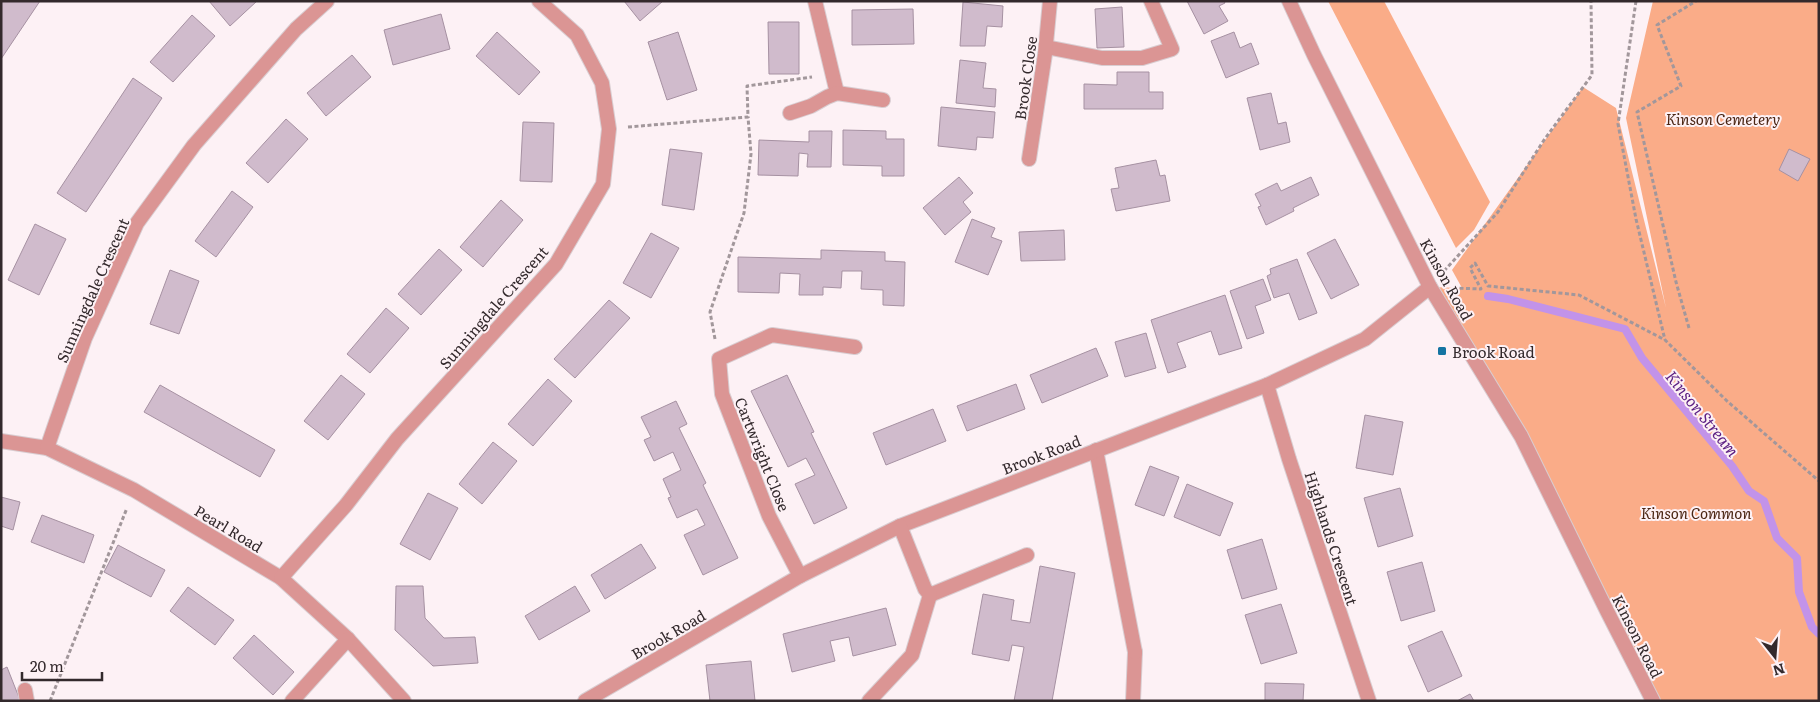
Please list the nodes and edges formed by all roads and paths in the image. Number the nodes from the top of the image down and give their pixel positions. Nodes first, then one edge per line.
1 (327, 1) edge
2 (539, 1) edge
3 (815, 1) edge
4 (1050, 1) edge
5 (1151, 1) edge
6 (1289, 1) edge
7 (1591, 1) edge
8 (1636, 1) edge
9 (1696, 1) edge
10 (1046, 47) junction
11 (833, 75) junction
12 (838, 93) junction
13 (883, 100) dead end
14 (790, 113) dead end
15 (748, 117) junction
16 (609, 129) junction
17 (1029, 159) dead end
18 (1430, 286) junction
19 (1689, 328) dead end
20 (1666, 340) junction
21 (855, 347) dead end
22 (719, 360) junction
23 (1267, 384) junction
24 (1, 442) edge
25 (48, 448) junction
26 (1096, 450) junction
27 (1819, 481) edge
28 (134, 490) junction
29 (900, 526) junction
30 (1027, 555) dead end
31 (800, 576) junction
32 (282, 578) junction
33 (930, 595) junction
34 (348, 639) junction
35 (50, 701) edge
36 (292, 701) edge
37 (404, 701) edge
38 (585, 701) edge
39 (869, 701) edge
40 (1133, 701) edge
41 (1369, 701) edge
42 (1654, 701) edge

1 - 25 street, Sunningdale Crescent
2 - 16 street, Sunningdale Crescent
3 - 11 street
4 - 10 street, Brook Close
5 - 10 street
6 - 18 street, Kinson Road
7 - 18 path
8 - 20 path
9 - 19 path
10 - 17 street, Brook Close
11 - 12 street
11 - 15 path
12 - 13 street
12 - 14 street
15 - 16 path
15 - 22 path
16 - 32 street, Sunningdale Crescent
18 - 20 path
18 - 23 street, Brook Road
18 - 42 street, Kinson Road
20 - 27 path
21 - 22 street
22 - 31 street, Cartwright Close
23 - 26 street, Brook Road
23 - 41 street, Highlands Crescent
24 - 25 street, Pearl Road
25 - 28 street, Pearl Road
26 - 29 street, Brook Road
26 - 40 street
28 - 32 street, Pearl Road
28 - 35 path
29 - 31 street, Brook Road
29 - 33 street
30 - 33 street
31 - 38 street, Brook Road
32 - 34 street, Pearl Road
33 - 39 street
34 - 36 street
34 - 37 street, Pearl Road

